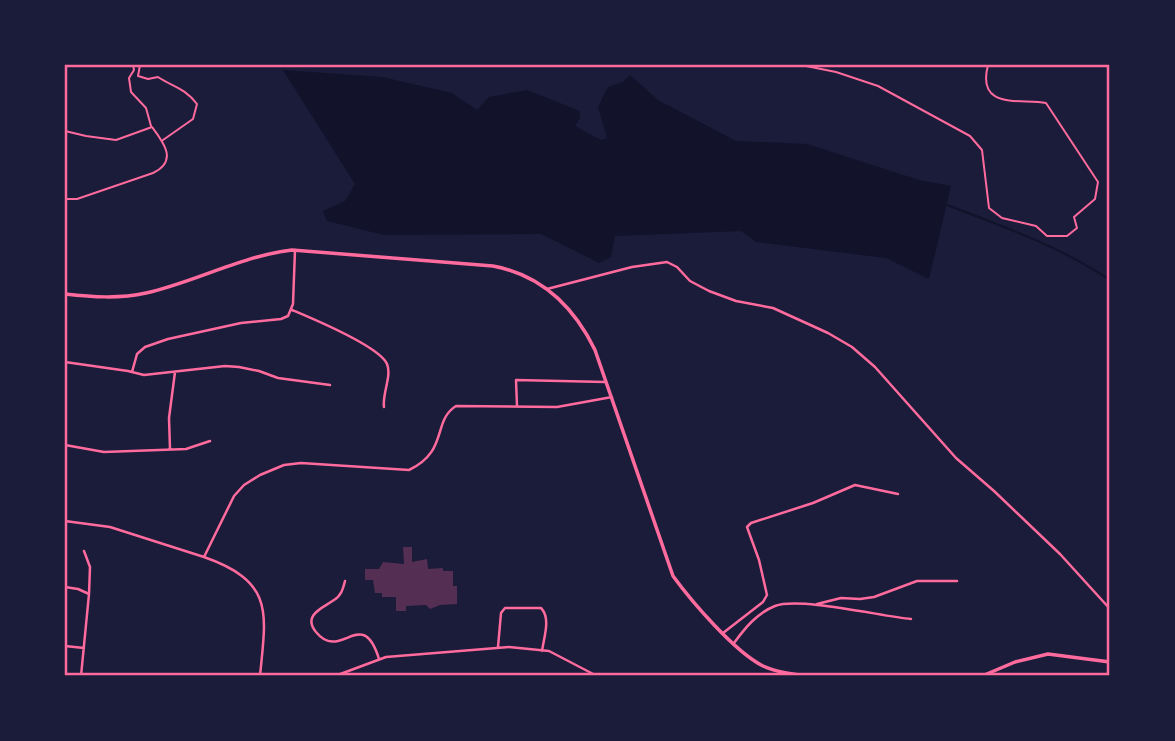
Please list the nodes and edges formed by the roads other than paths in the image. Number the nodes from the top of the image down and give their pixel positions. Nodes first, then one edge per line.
1 (295, 250) junction
2 (547, 289) junction
3 (65, 294) edge
4 (292, 310) junction
5 (65, 362) edge
6 (132, 372) junction
7 (175, 372) junction
8 (607, 383) junction
9 (330, 385) dead end
10 (612, 397) junction
11 (517, 406) junction
12 (384, 407) dead end
13 (209, 441) dead end
14 (65, 445) edge
15 (170, 449) junction
16 (898, 494) dead end
17 (65, 521) edge
18 (85, 551) dead end
19 (204, 557) junction
20 (345, 581) dead end
21 (957, 581) dead end
22 (65, 587) edge
23 (89, 594) junction
24 (814, 605) junction
25 (1110, 609) edge
26 (750, 612) junction
27 (755, 618) junction
28 (911, 619) dead end
29 (723, 633) junction
30 (734, 643) junction
31 (65, 646) edge
32 (84, 648) junction
33 (498, 648) junction
34 (542, 651) junction
35 (379, 659) junction
36 (1110, 662) edge
37 (82, 676) edge
38 (260, 676) edge
39 (335, 676) edge
40 (594, 676) edge
41 (806, 676) edge
42 (982, 676) edge

1 - 2 street
1 - 3 street
1 - 4 street
2 - 8 street
2 - 25 street
4 - 6 street
4 - 12 street
5 - 6 street
6 - 7 street
7 - 9 street
7 - 15 street
8 - 10 street
8 - 11 street
10 - 11 street
10 - 29 street
11 - 19 street
13 - 15 street
14 - 15 street
16 - 26 street
17 - 19 street
18 - 23 street
19 - 38 street
20 - 35 street
21 - 24 street
22 - 23 street
23 - 32 street
24 - 27 street
24 - 28 street
26 - 27 street
26 - 29 street
27 - 30 street
29 - 30 street
30 - 41 street
31 - 32 street
32 - 37 street
33 - 34 street
33 - 34 street
33 - 35 street
34 - 40 street
35 - 39 street
36 - 42 street

